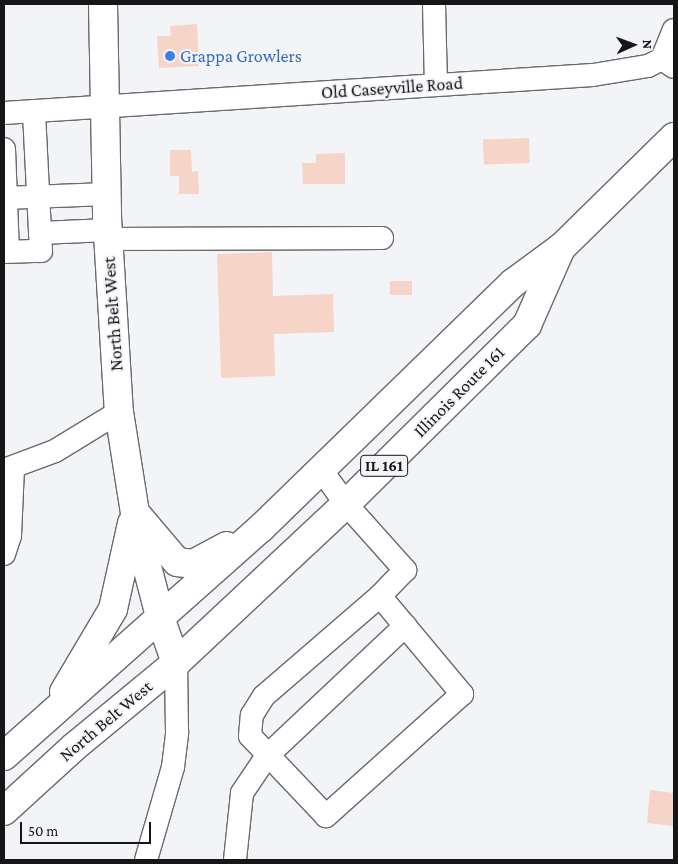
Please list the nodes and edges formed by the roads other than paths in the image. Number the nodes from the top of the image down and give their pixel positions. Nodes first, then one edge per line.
1 (103, 4) edge
2 (434, 4) edge
3 (674, 30) edge
4 (668, 63) edge
5 (436, 85) junction
6 (105, 107) junction
7 (34, 111) junction
8 (4, 113) edge
9 (674, 137) edge
10 (4, 150) edge
11 (107, 194) junction
12 (39, 196) junction
13 (5, 198) edge
14 (40, 233) junction
15 (108, 235) junction
16 (382, 238) dead end
17 (562, 247) junction
18 (6, 251) edge
19 (119, 412) junction
20 (8, 468) edge
21 (322, 471) junction
22 (346, 504) junction
23 (134, 512) junction
24 (261, 528) junction
25 (6, 541) edge
26 (380, 596) junction
27 (160, 620) junction
28 (405, 626) junction
29 (176, 663) junction
30 (46, 720) junction
31 (4, 756) edge
32 (268, 756) junction
33 (4, 811) edge
34 (146, 860) edge
35 (235, 860) edge

1 - 6 main road, North Belt West
2 - 5 street
3 - 4 street
4 - 5 street, Old Caseyville Road
5 - 6 street, Old Caseyville Road
6 - 7 street, Old Caseyville Road
6 - 11 main road, North Belt West
7 - 8 street, Old Caseyville Road
7 - 12 street
9 - 17 main road, Illinois Route 161 / IL 161
10 - 13 street
11 - 12 street
11 - 15 main road, North Belt West
12 - 13 street
12 - 14 street
13 - 18 street
14 - 15 street
14 - 18 street
15 - 16 street
15 - 19 main road, North Belt West
17 - 21 main road, Illinois Route 161 / IL 161
17 - 22 main road, Illinois Route 161 / IL 161
19 - 20 street
19 - 23 main road, North Belt West
20 - 25 street
21 - 22 street
21 - 24 main road, Illinois Route 161 / IL 161
22 - 26 street
22 - 29 main road, Illinois Route 161 / IL 161
23 - 24 main road
23 - 27 main road, North Belt West
23 - 30 main road
24 - 27 main road, Illinois Route 161 / IL 161
26 - 28 street
26 - 32 street
27 - 29 main road, North Belt West
27 - 30 main road, IL 161
28 - 32 street
28 - 32 street
29 - 33 main road, North Belt West / IL 161
29 - 34 street
30 - 31 main road, IL 161
32 - 35 street

